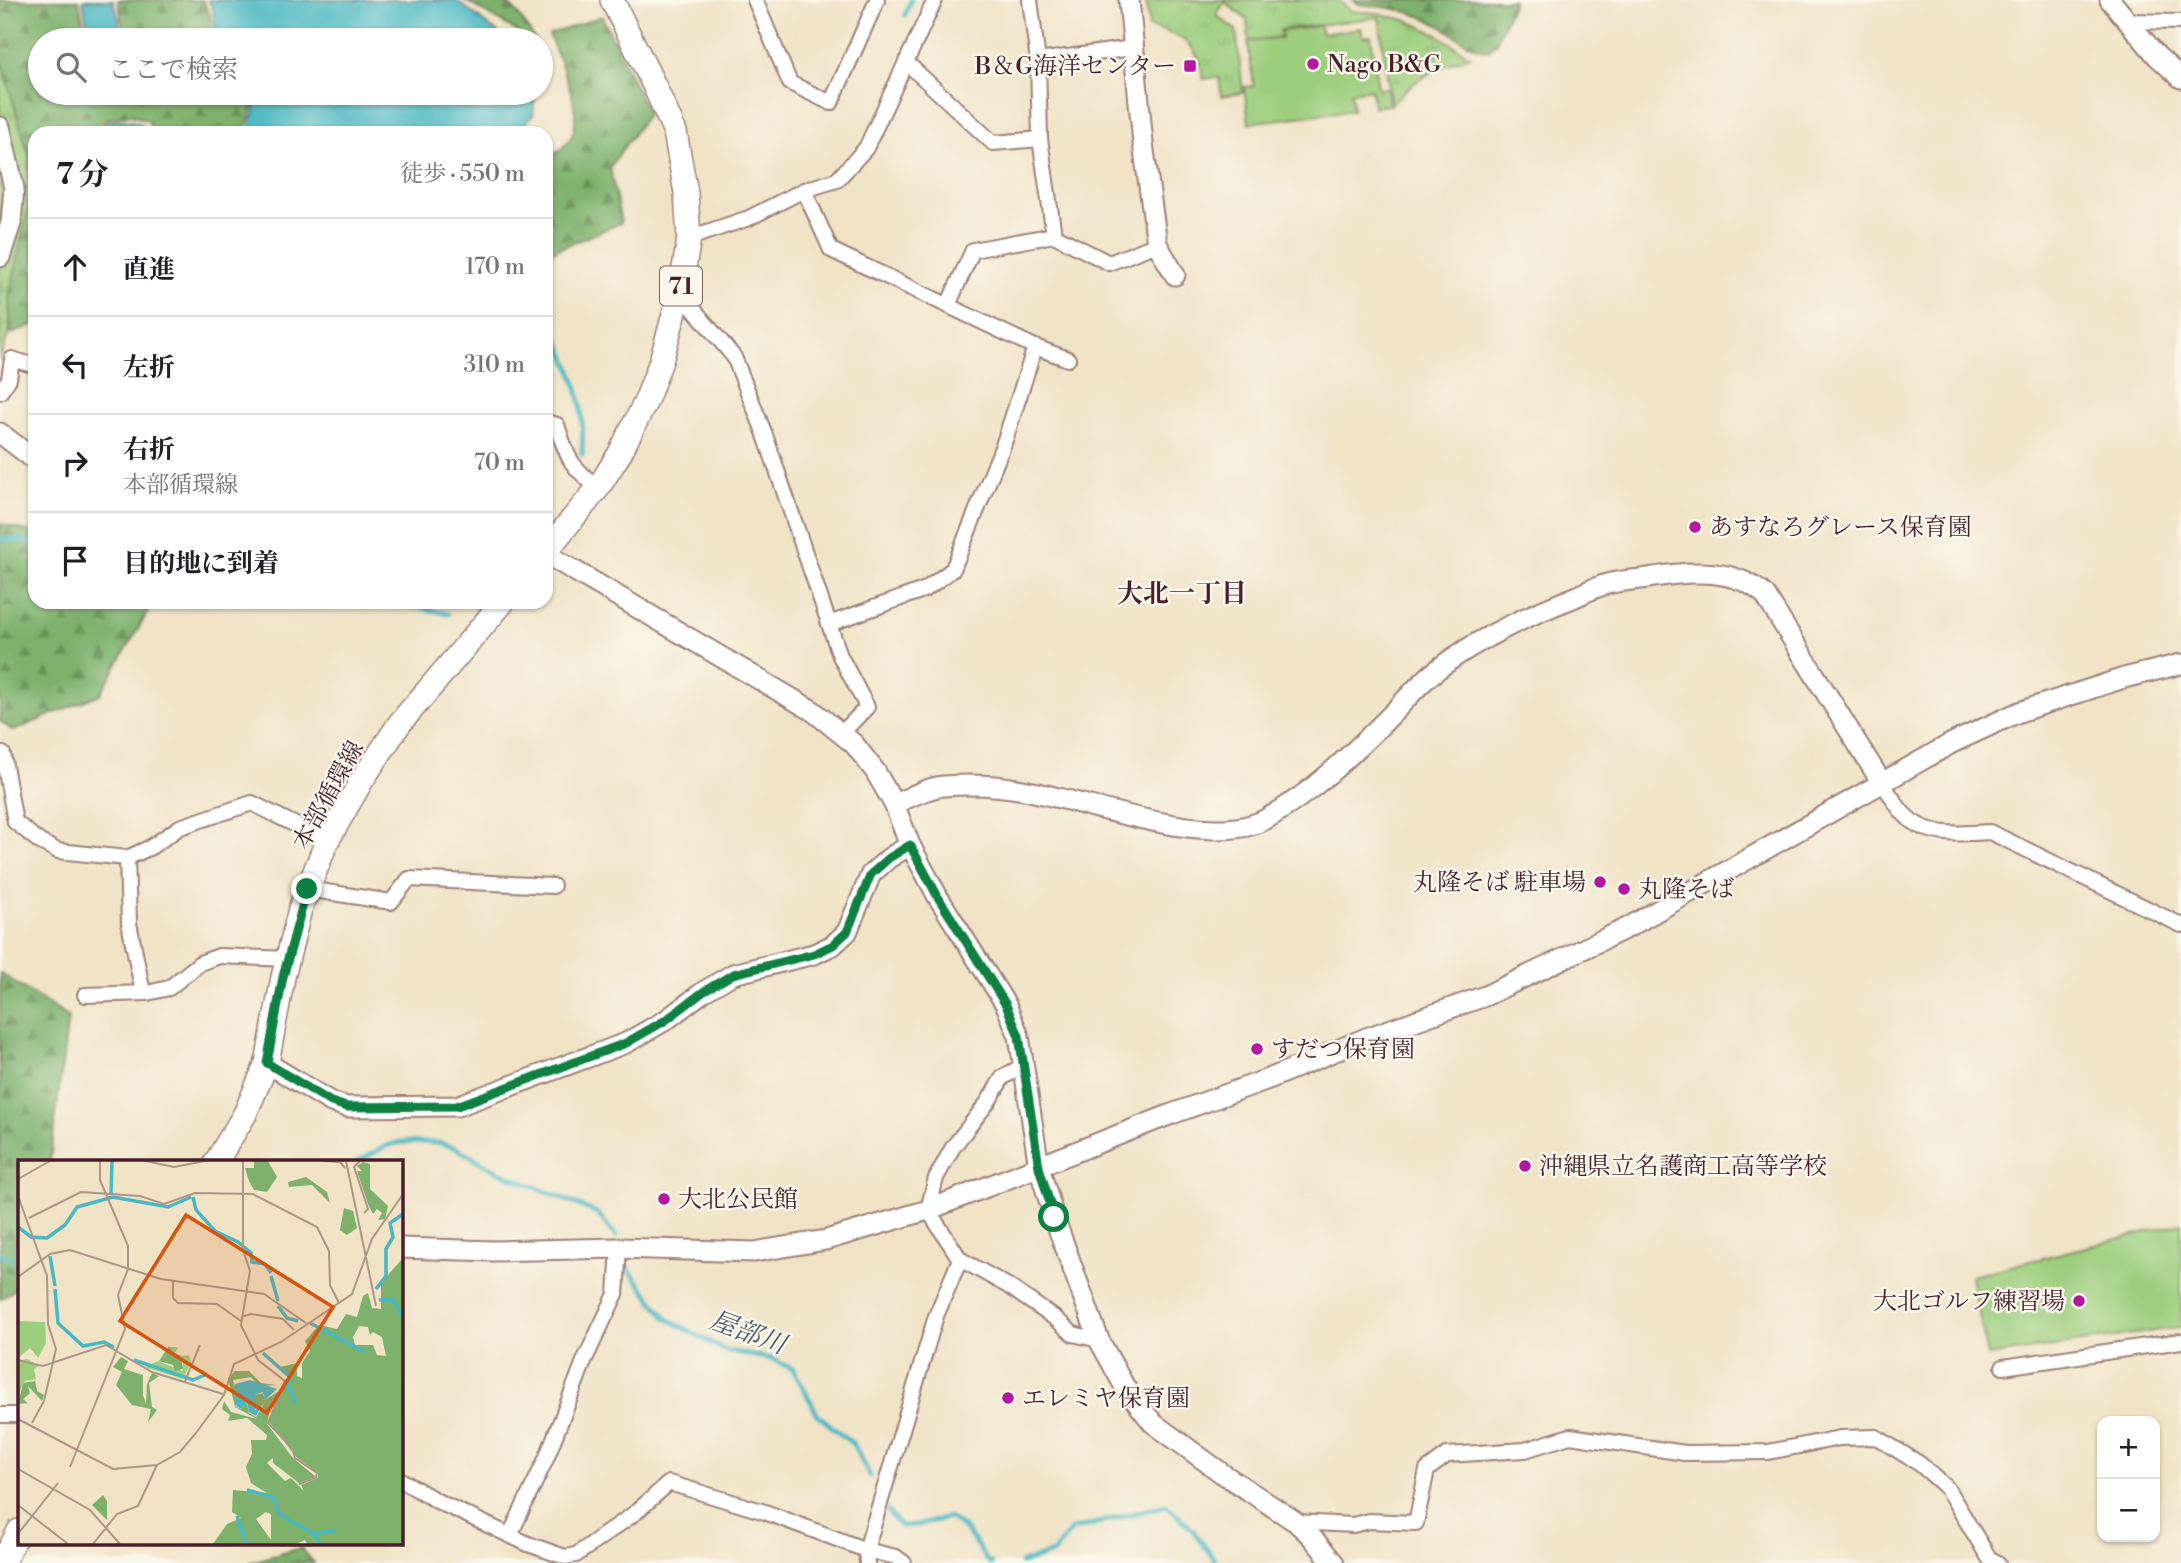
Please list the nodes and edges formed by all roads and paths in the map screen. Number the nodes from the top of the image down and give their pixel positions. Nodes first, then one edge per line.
1 (612, 0) edge
2 (755, 0) edge
3 (877, 0) edge
4 (935, 0) edge
5 (1030, 0) edge
6 (1129, 0) edge
7 (2110, 0) edge
8 (2126, 21) junction
9 (2181, 22) edge
10 (1133, 48) junction
11 (1038, 61) junction
12 (907, 63) junction
13 (2181, 78) edge
14 (0, 127) edge
15 (1040, 139) junction
16 (804, 190) junction
17 (1054, 235) junction
18 (689, 238) junction
19 (1157, 244) junction
20 (0, 257) edge
21 (1175, 275) dead end
22 (680, 293) junction
23 (948, 305) junction
24 (1035, 347) junction
25 (1068, 359) dead end
26 (28, 364) edge
27 (0, 392) edge
28 (553, 424) edge
29 (0, 433) edge
30 (28, 455) edge
31 (598, 488) junction
32 (553, 543) edge
33 (553, 556) edge
34 (497, 609) edge
35 (829, 624) junction
36 (2181, 664) edge
37 (842, 733) junction
38 (2, 754) dead end
39 (1882, 783) junction
40 (894, 804) junction
41 (327, 841) junction
42 (910, 845) junction
43 (127, 858) junction
44 (553, 886) dead end
45 (307, 889) junction
46 (2181, 925) edge
47 (288, 959) junction
48 (143, 993) junction
49 (85, 995) dead end
50 (267, 1063) junction
51 (1025, 1065) junction
52 (217, 1160) edge
53 (1039, 1167) junction
54 (928, 1210) junction
55 (402, 1248) edge
56 (619, 1248) junction
57 (960, 1259) junction
58 (1099, 1340) junction
59 (2181, 1342) edge
60 (2003, 1367) dead end
61 (0, 1415) edge
62 (18, 1415) edge
63 (402, 1481) edge
64 (1296, 1522) junction
65 (18, 1533) edge
66 (510, 1535) junction
67 (866, 1557) edge
68 (2, 1563) edge
69 (904, 1563) edge
70 (1334, 1563) edge
71 (1998, 1563) edge

1 - 18 main road, 71
2 - 3 street
4 - 12 street
5 - 11 street
6 - 10 street
7 - 8 street
8 - 9 street
8 - 13 street
10 - 11 street
10 - 19 street
11 - 15 street
12 - 15 street
12 - 16 street
14 - 20 street
15 - 17 street
16 - 18 street
16 - 23 street
17 - 19 street
17 - 23 street
18 - 22 main road, 71
19 - 21 street
22 - 31 main road, 71
22 - 35 street
23 - 24 street
24 - 25 street
24 - 35 street
26 - 27 street
28 - 31 street
29 - 30 street
31 - 32 main road, 71
33 - 37 street
34 - 41 main road, 本部循環線
35 - 37 street
36 - 39 street
37 - 40 street
38 - 43 street
39 - 40 street
39 - 46 street
39 - 53 street
40 - 42 street
41 - 43 street
41 - 45 main road, 本部循環線
42 - 50 street
42 - 51 street
43 - 48 street
44 - 45 street
45 - 47 main road, 本部循環線
47 - 48 street
47 - 50 main road, 本部循環線
48 - 49 street
50 - 52 main road, 本部循環線
51 - 53 street
51 - 54 street
53 - 54 street
53 - 58 street
54 - 56 street
54 - 57 street
55 - 56 street
56 - 66 street
57 - 58 street
57 - 67 street
58 - 64 street
59 - 60 street
61 - 62 street
63 - 66 street
64 - 70 street
64 - 71 street
65 - 68 main road
66 - 67 street
67 - 69 street

